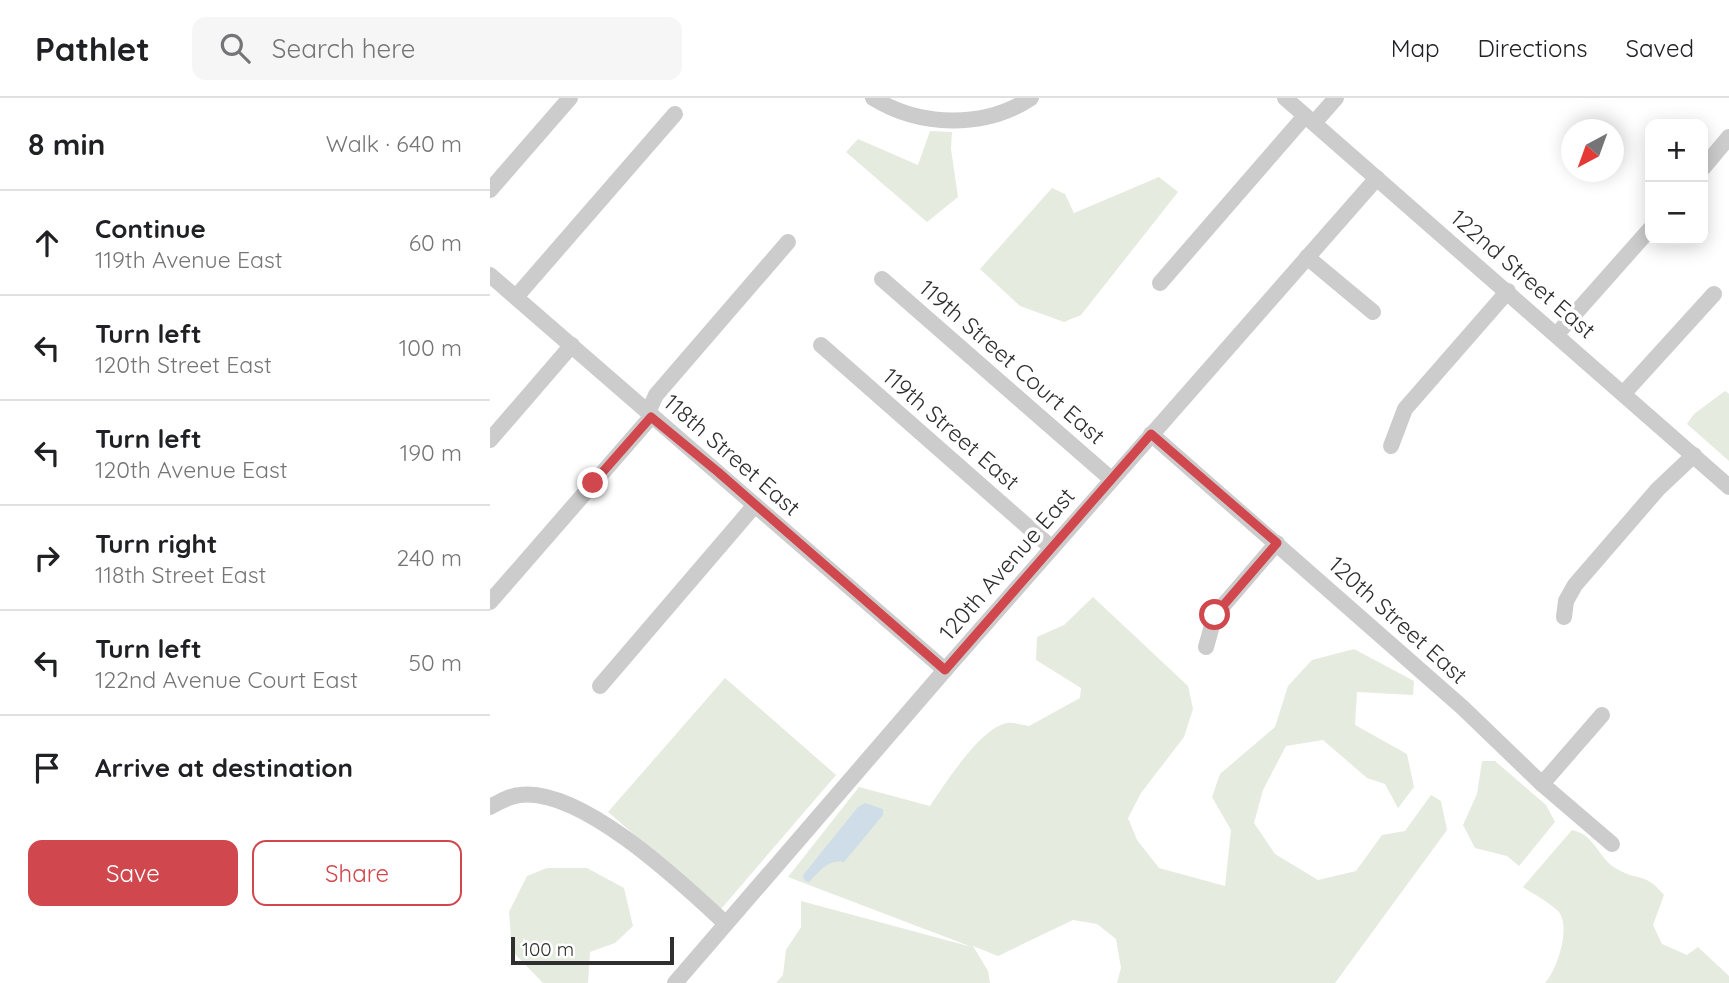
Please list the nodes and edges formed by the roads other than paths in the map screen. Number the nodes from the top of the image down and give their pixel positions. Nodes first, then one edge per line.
1 (570, 98) edge
2 (873, 98) edge
3 (1031, 98) edge
4 (1285, 98) edge
5 (1336, 98) edge
6 (675, 114) dead end
7 (1310, 119) junction
8 (1729, 137) edge
9 (1708, 162) edge
10 (1377, 177) junction
11 (490, 190) edge
12 (1645, 235) edge
13 (788, 243) dead end
14 (1307, 257) junction
15 (491, 277) edge
16 (882, 279) dead end
17 (1160, 283) dead end
18 (1508, 291) junction
19 (1714, 294) dead end
20 (516, 297) junction
21 (1373, 312) dead end
22 (1557, 334) junction
23 (572, 345) junction
24 (821, 345) dead end
25 (1624, 393) junction
26 (651, 417) junction
27 (1151, 434) junction
28 (490, 440) edge
29 (1391, 446) dead end
30 (1694, 455) junction
31 (1111, 479) junction
32 (1729, 487) edge
33 (755, 505) junction
34 (1277, 543) junction
35 (1052, 548) junction
36 (490, 602) edge
37 (1563, 617) dead end
38 (1206, 647) dead end
39 (945, 670) junction
40 (600, 686) dead end
41 (1602, 715) dead end
42 (1542, 784) junction
43 (490, 807) edge
44 (1612, 844) dead end
45 (725, 923) junction
46 (675, 983) edge

1 - 11 street
2 - 3 street
4 - 7 street, 122nd Street East
5 - 7 street
6 - 20 street
7 - 10 street, 122nd Street East
7 - 17 street
8 - 9 street
10 - 14 street, 120th Avenue East
10 - 18 street, 122nd Street East
12 - 22 street
13 - 26 street
14 - 21 street
14 - 27 street, 120th Avenue East
15 - 20 street, 118th Street East
16 - 31 street, 119th Street Court East
18 - 22 street, 122nd Street East
18 - 29 street
19 - 25 street
20 - 23 street, 118th Street East
22 - 25 street, 122nd Street East
23 - 26 street, 118th Street East
23 - 28 street
24 - 35 street, 119th Street East
25 - 30 street, 122nd Street East
26 - 33 street, 118th Street East
26 - 36 street
27 - 31 street, 120th Avenue East
27 - 34 street, 120th Street East
30 - 32 street, 122nd Street East
30 - 37 street
31 - 35 street, 120th Avenue East
33 - 39 street, 118th Street East
33 - 40 street
34 - 38 street
34 - 42 street, 120th Street East
35 - 39 street, 120th Avenue East
39 - 45 street, 120th Avenue East
41 - 42 street
42 - 44 street, 120th Street East
43 - 45 street
45 - 46 street, 120th Avenue East

